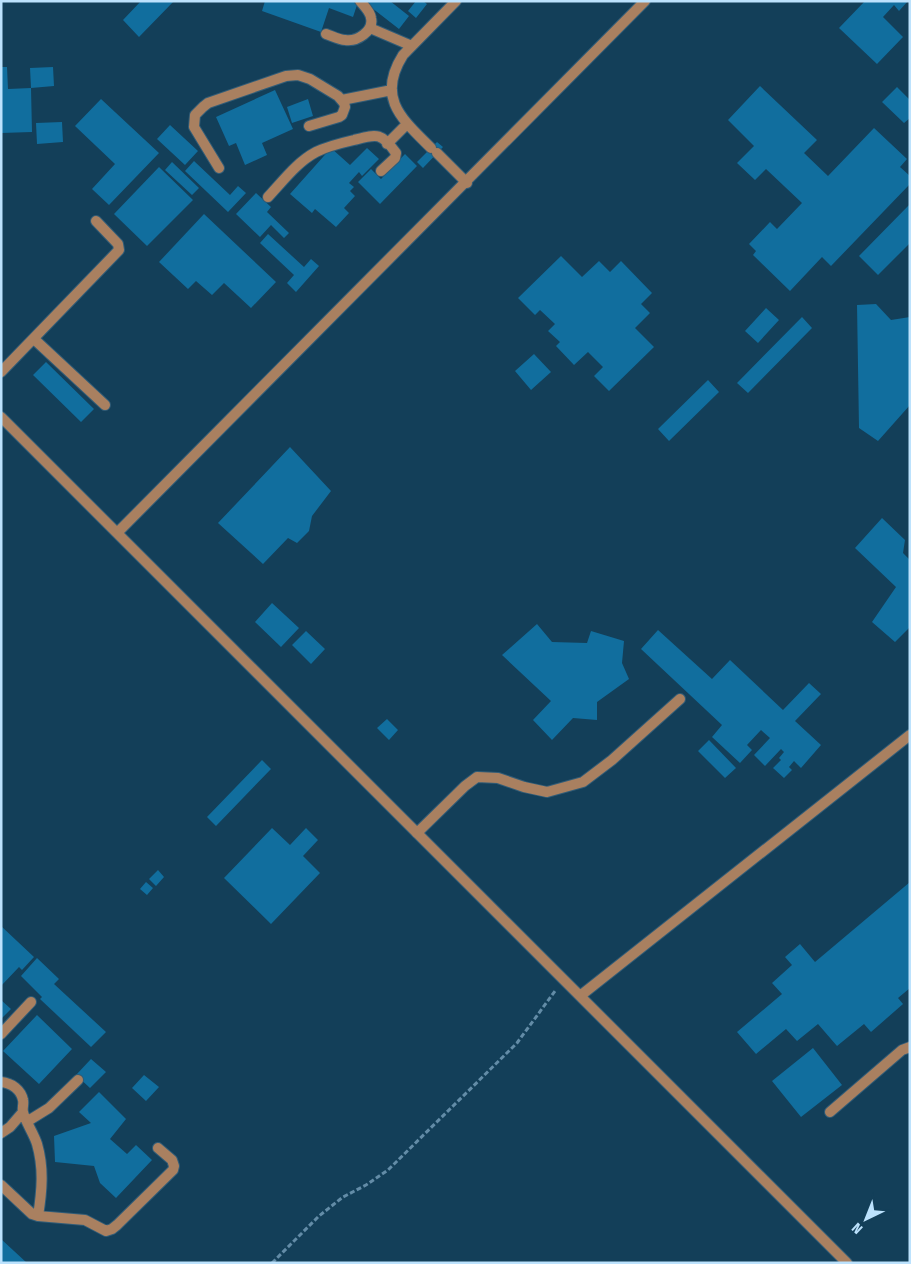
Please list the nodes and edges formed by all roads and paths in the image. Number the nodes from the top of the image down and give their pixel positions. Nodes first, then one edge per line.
1 (360, 1) edge
2 (645, 1) edge
3 (450, 3) edge
4 (370, 28) junction
5 (326, 34) dead end
6 (412, 46) junction
7 (392, 90) junction
8 (342, 100) junction
9 (408, 124) junction
10 (309, 126) dead end
11 (387, 144) junction
12 (219, 168) dead end
13 (381, 171) dead end
14 (466, 183) junction
15 (268, 197) dead end
16 (96, 221) dead end
17 (34, 338) junction
18 (1, 372) edge
19 (105, 405) dead end
20 (1, 417) edge
21 (117, 533) junction
22 (680, 698) dead end
23 (910, 735) edge
24 (417, 833) junction
25 (563, 979) junction
26 (580, 996) junction
27 (30, 1002) dead end
28 (1, 1034) edge
29 (910, 1047) edge
30 (78, 1080) dead end
31 (1, 1082) edge
32 (830, 1112) dead end
33 (25, 1117) junction
34 (1, 1133) edge
35 (158, 1148) dead end
36 (1, 1185) edge
37 (38, 1216) junction
38 (272, 1263) edge
39 (847, 1263) edge

1 - 4 street
2 - 14 street
3 - 6 street
4 - 5 street
4 - 6 street
6 - 7 street
7 - 8 street
7 - 9 street
8 - 10 street
8 - 12 street
9 - 11 street
9 - 14 street
11 - 13 street
11 - 15 street
14 - 21 street
16 - 17 street
17 - 18 street
17 - 19 street
20 - 21 street
21 - 24 street
22 - 24 street
23 - 26 street
24 - 25 street
25 - 26 street
25 - 38 path
26 - 39 street
27 - 28 street
29 - 32 street
30 - 33 street
31 - 33 street
33 - 34 street
33 - 37 street
35 - 37 street
36 - 37 street

